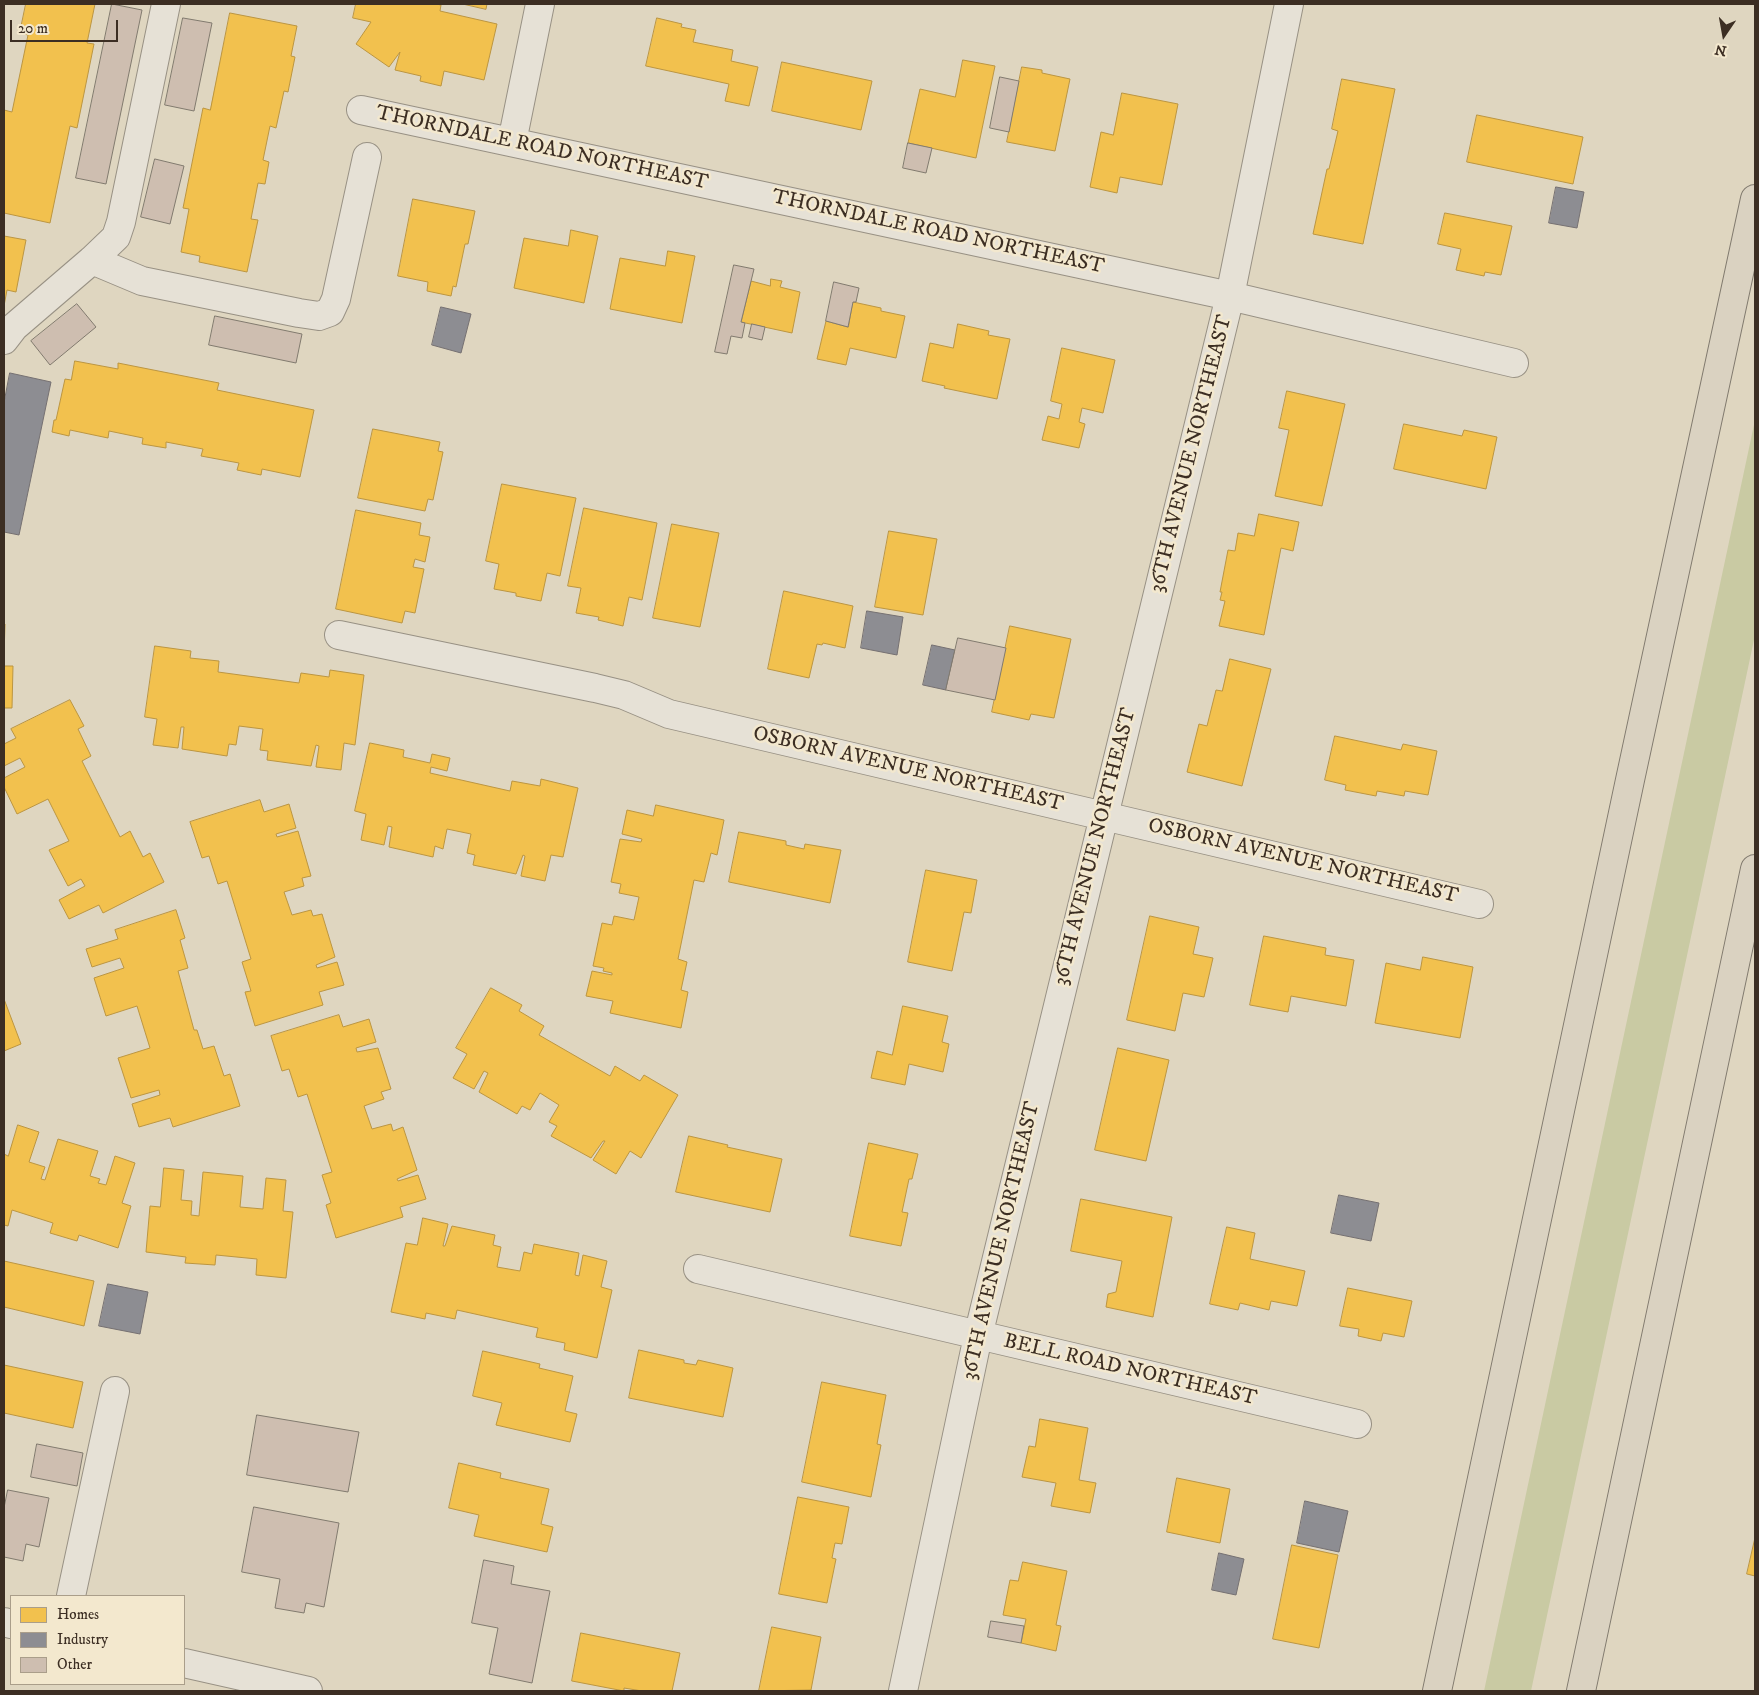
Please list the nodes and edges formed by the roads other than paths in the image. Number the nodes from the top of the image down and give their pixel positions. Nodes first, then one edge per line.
1 (166, 4) edge
2 (540, 4) edge
3 (1290, 4) edge
4 (361, 110) dead end
5 (512, 142) junction
6 (367, 157) dead end
7 (1755, 199) edge
8 (92, 260) junction
9 (1230, 296) junction
10 (4, 340) edge
11 (1514, 363) dead end
12 (339, 635) dead end
13 (1104, 816) junction
14 (1755, 869) edge
15 (1479, 904) dead end
16 (698, 1269) dead end
17 (978, 1336) junction
18 (115, 1391) dead end
19 (1358, 1424) dead end
20 (71, 1595) edge
21 (185, 1663) edge
22 (308, 1691) edge
23 (903, 1691) edge
24 (1437, 1691) edge
25 (1581, 1691) edge

1 - 8 street
2 - 5 street
3 - 9 street, 36TH AVENUE NORTHEAST
4 - 5 street, THORNDALE ROAD NORTHEAST
5 - 9 street, THORNDALE ROAD NORTHEAST
6 - 8 street
7 - 24 highway
8 - 10 street
9 - 11 street, THORNDALE ROAD NORTHEAST
9 - 13 street, 36TH AVENUE NORTHEAST
12 - 13 street, OSBORN AVENUE NORTHEAST
13 - 15 street, OSBORN AVENUE NORTHEAST
13 - 17 street, 36TH AVENUE NORTHEAST
14 - 25 highway
16 - 17 street, BELL ROAD NORTHEAST
17 - 19 street, BELL ROAD NORTHEAST
17 - 23 street, 36TH AVENUE NORTHEAST
18 - 20 street
21 - 22 street

